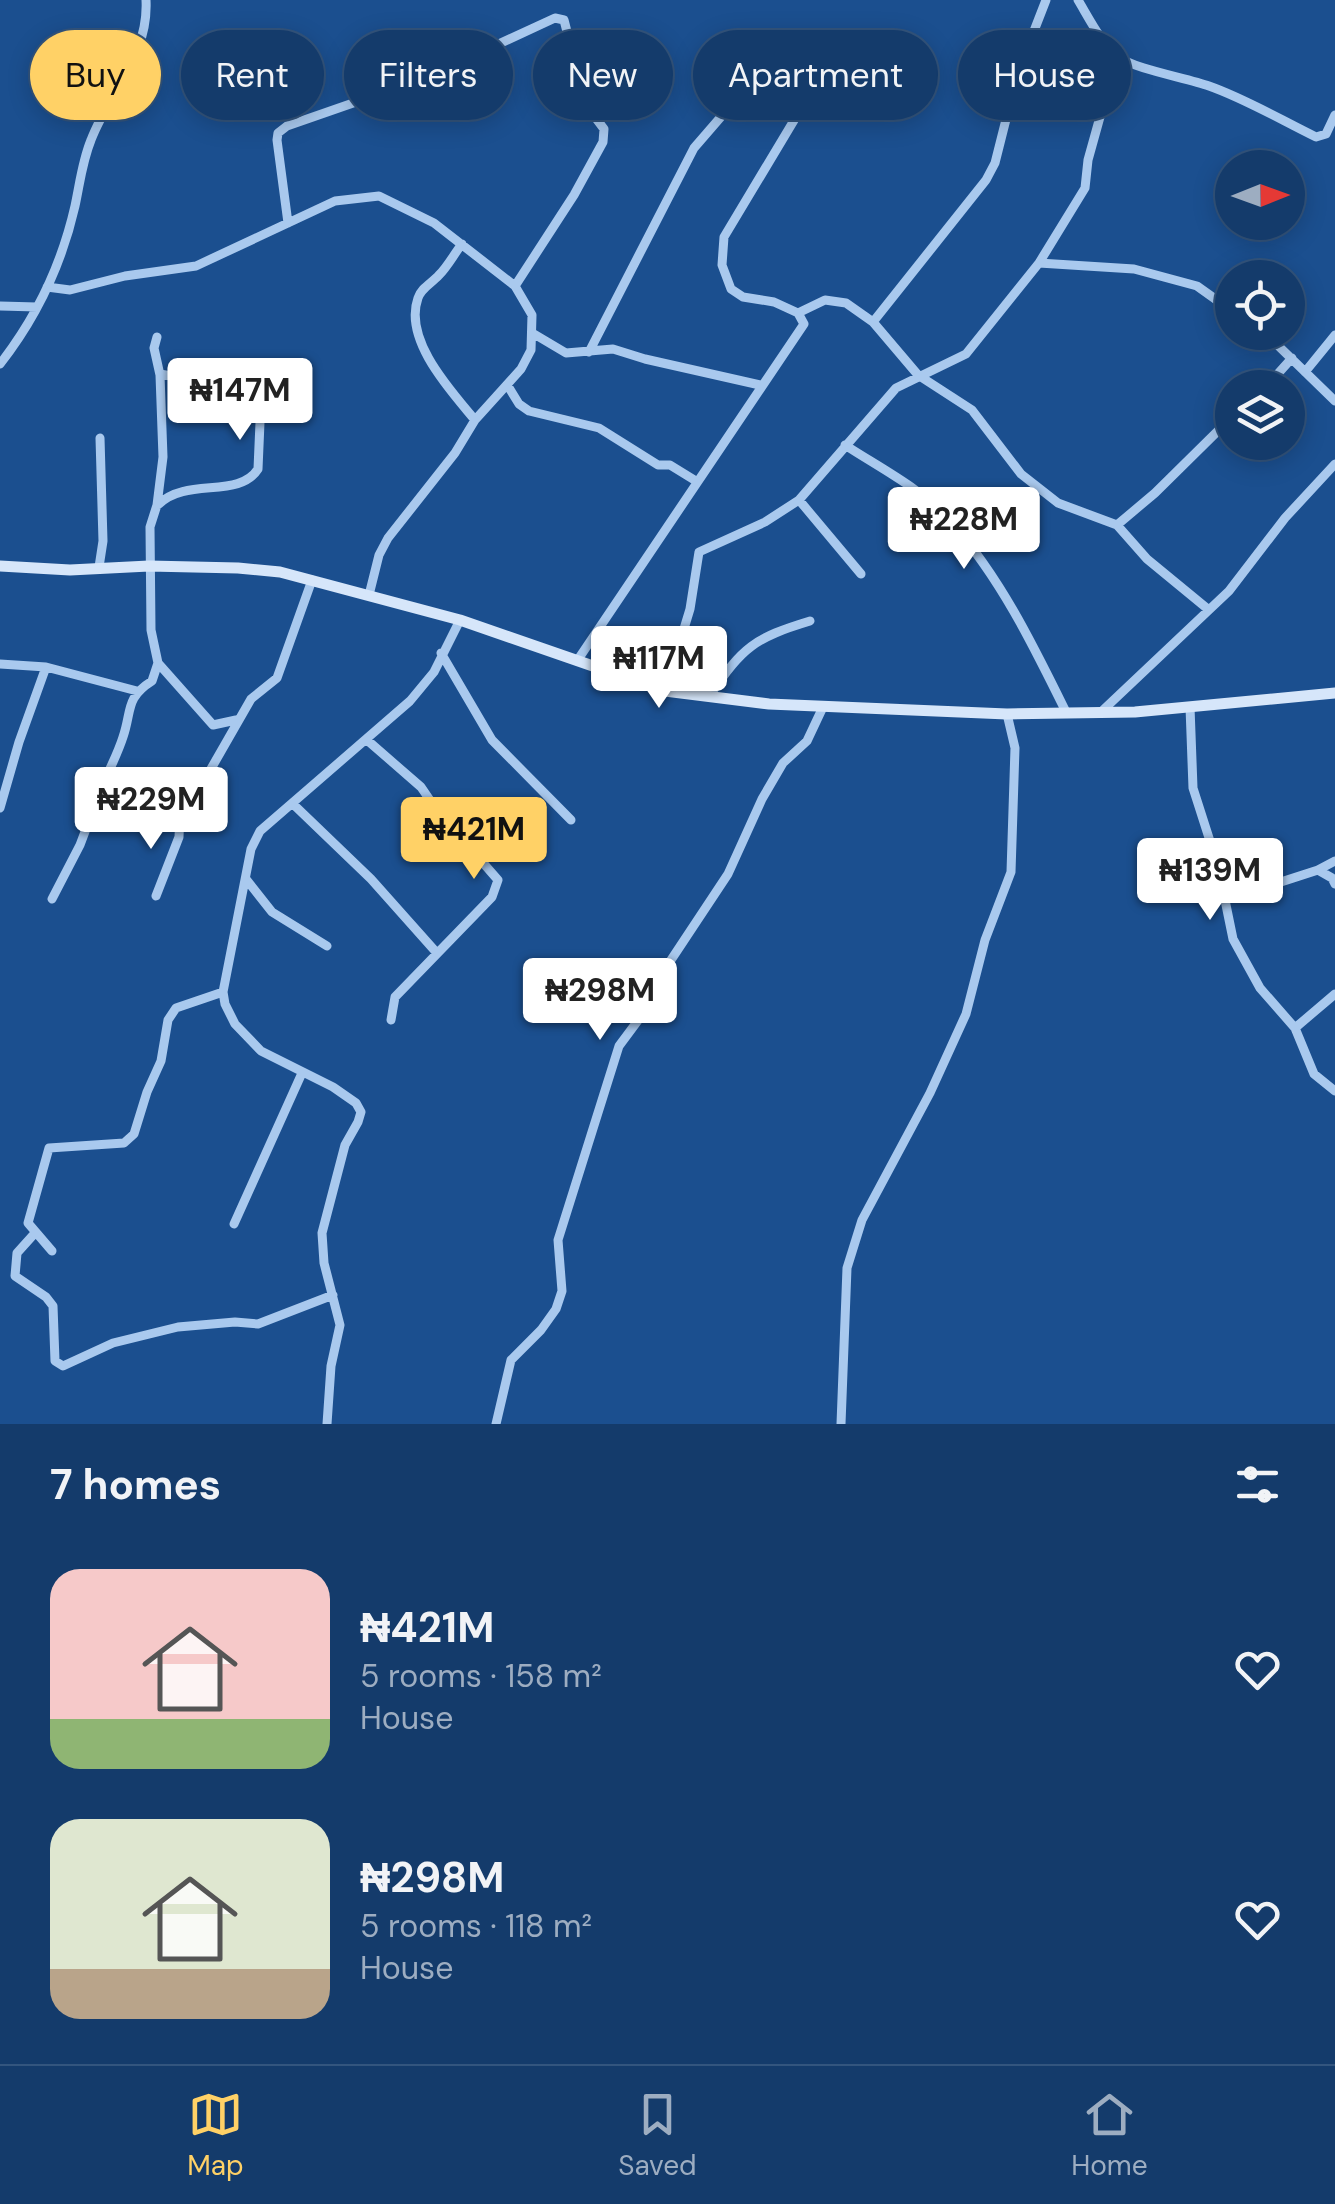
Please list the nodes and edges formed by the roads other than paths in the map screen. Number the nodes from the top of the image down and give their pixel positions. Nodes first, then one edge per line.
1 (146, 0) edge
2 (1046, 0) edge
3 (1078, 0) edge
4 (1096, 30) edge
5 (1131, 64) edge
6 (1335, 114) edge
7 (718, 120) edge
8 (793, 120) edge
9 (1099, 120) edge
10 (288, 223) junction
11 (462, 244) junction
12 (1040, 263) junction
13 (515, 286) junction
14 (48, 287) junction
15 (1215, 299) edge
16 (0, 306) edge
17 (37, 307) junction
18 (798, 313) junction
19 (873, 322) junction
20 (534, 334) junction
21 (1335, 335) edge
22 (157, 336) dead end
23 (1283, 350) edge
24 (589, 352) junction
25 (1292, 358) junction
26 (0, 364) edge
27 (1281, 370) edge
28 (1306, 372) junction
29 (160, 374) junction
30 (918, 375) junction
31 (760, 385) junction
32 (508, 386) junction
33 (1335, 401) edge
34 (475, 420) junction
35 (1215, 434) edge
36 (100, 438) dead end
37 (845, 445) junction
38 (1334, 466) edge
39 (696, 481) junction
40 (798, 500) junction
41 (158, 505) junction
42 (1118, 525) junction
43 (0, 566) edge
44 (149, 566) junction
45 (99, 567) junction
46 (861, 574) dead end
47 (312, 580) junction
48 (370, 595) junction
49 (1209, 610) junction
50 (460, 620) junction
51 (810, 621) dead end
52 (442, 654) junction
53 (576, 661) junction
54 (158, 663) junction
55 (0, 664) edge
56 (46, 667) junction
57 (136, 691) junction
58 (666, 692) junction
59 (1335, 693) edge
60 (710, 695) junction
61 (823, 706) junction
62 (1190, 707) junction
63 (1066, 712) junction
64 (1101, 712) junction
65 (1007, 714) junction
66 (238, 719) junction
67 (213, 724) junction
68 (367, 740) junction
69 (222, 745) junction
70 (103, 784) junction
71 (293, 804) junction
72 (0, 808) edge
73 (180, 814) junction
74 (571, 820) dead end
75 (1335, 861) edge
76 (1318, 870) junction
77 (246, 880) junction
78 (1335, 884) edge
79 (1222, 887) junction
80 (156, 896) dead end
81 (52, 900) dead end
82 (327, 946) dead end
83 (436, 952) junction
84 (224, 992) junction
85 (1335, 994) edge
86 (390, 1020) dead end
87 (1294, 1028) junction
88 (302, 1073) junction
89 (1335, 1091) edge
90 (234, 1224) dead end
91 (34, 1234) junction
92 (52, 1251) dead end
93 (333, 1295) junction
94 (499, 1422) edge
95 (326, 1424) edge
96 (841, 1424) edge

1 - 14 street
2 - 19 street
3 - 4 street
5 - 6 street
7 - 24 street
8 - 18 street
9 - 12 street
10 - 11 street
10 - 13 street
10 - 14 street
11 - 13 street
11 - 34 street
12 - 15 street
12 - 30 street
13 - 20 street
14 - 17 street
16 - 17 street
17 - 26 street
18 - 19 street
18 - 31 street
19 - 30 street
20 - 24 street
20 - 32 street
21 - 28 street
22 - 29 street
23 - 25 street
24 - 31 street
25 - 27 street
25 - 28 street
28 - 33 street
29 - 41 street
29 - 41 street
30 - 37 street
30 - 42 street
31 - 39 street
32 - 34 street
32 - 39 street
34 - 48 street
35 - 42 street
36 - 45 street
37 - 40 street
37 - 63 street
38 - 49 street
39 - 53 street
40 - 46 street
40 - 58 street
41 - 44 street
42 - 49 street
43 - 45 street
44 - 45 street
44 - 47 street
44 - 54 street
47 - 48 street
47 - 66 street
48 - 50 street
49 - 64 street
50 - 52 street
50 - 53 street
51 - 60 street
52 - 68 street
52 - 74 street
53 - 58 street
54 - 57 street
54 - 67 street
55 - 56 street
56 - 57 street
56 - 72 street
57 - 70 street
58 - 60 street
59 - 62 street
60 - 61 street
61 - 65 street
61 - 94 street
62 - 64 street
62 - 79 street
63 - 64 street
63 - 65 street
65 - 96 street
66 - 67 street
66 - 69 street
67 - 69 street
68 - 71 street
68 - 83 street
69 - 73 street
70 - 73 street
70 - 81 street
71 - 77 street
71 - 83 street
73 - 80 street
75 - 76 street
76 - 78 street
76 - 79 street
77 - 82 street
77 - 84 street
79 - 87 street
83 - 86 street
84 - 88 street
84 - 91 street
85 - 87 street
87 - 89 street
88 - 90 street
88 - 93 street
91 - 92 street
91 - 93 street
93 - 95 street

